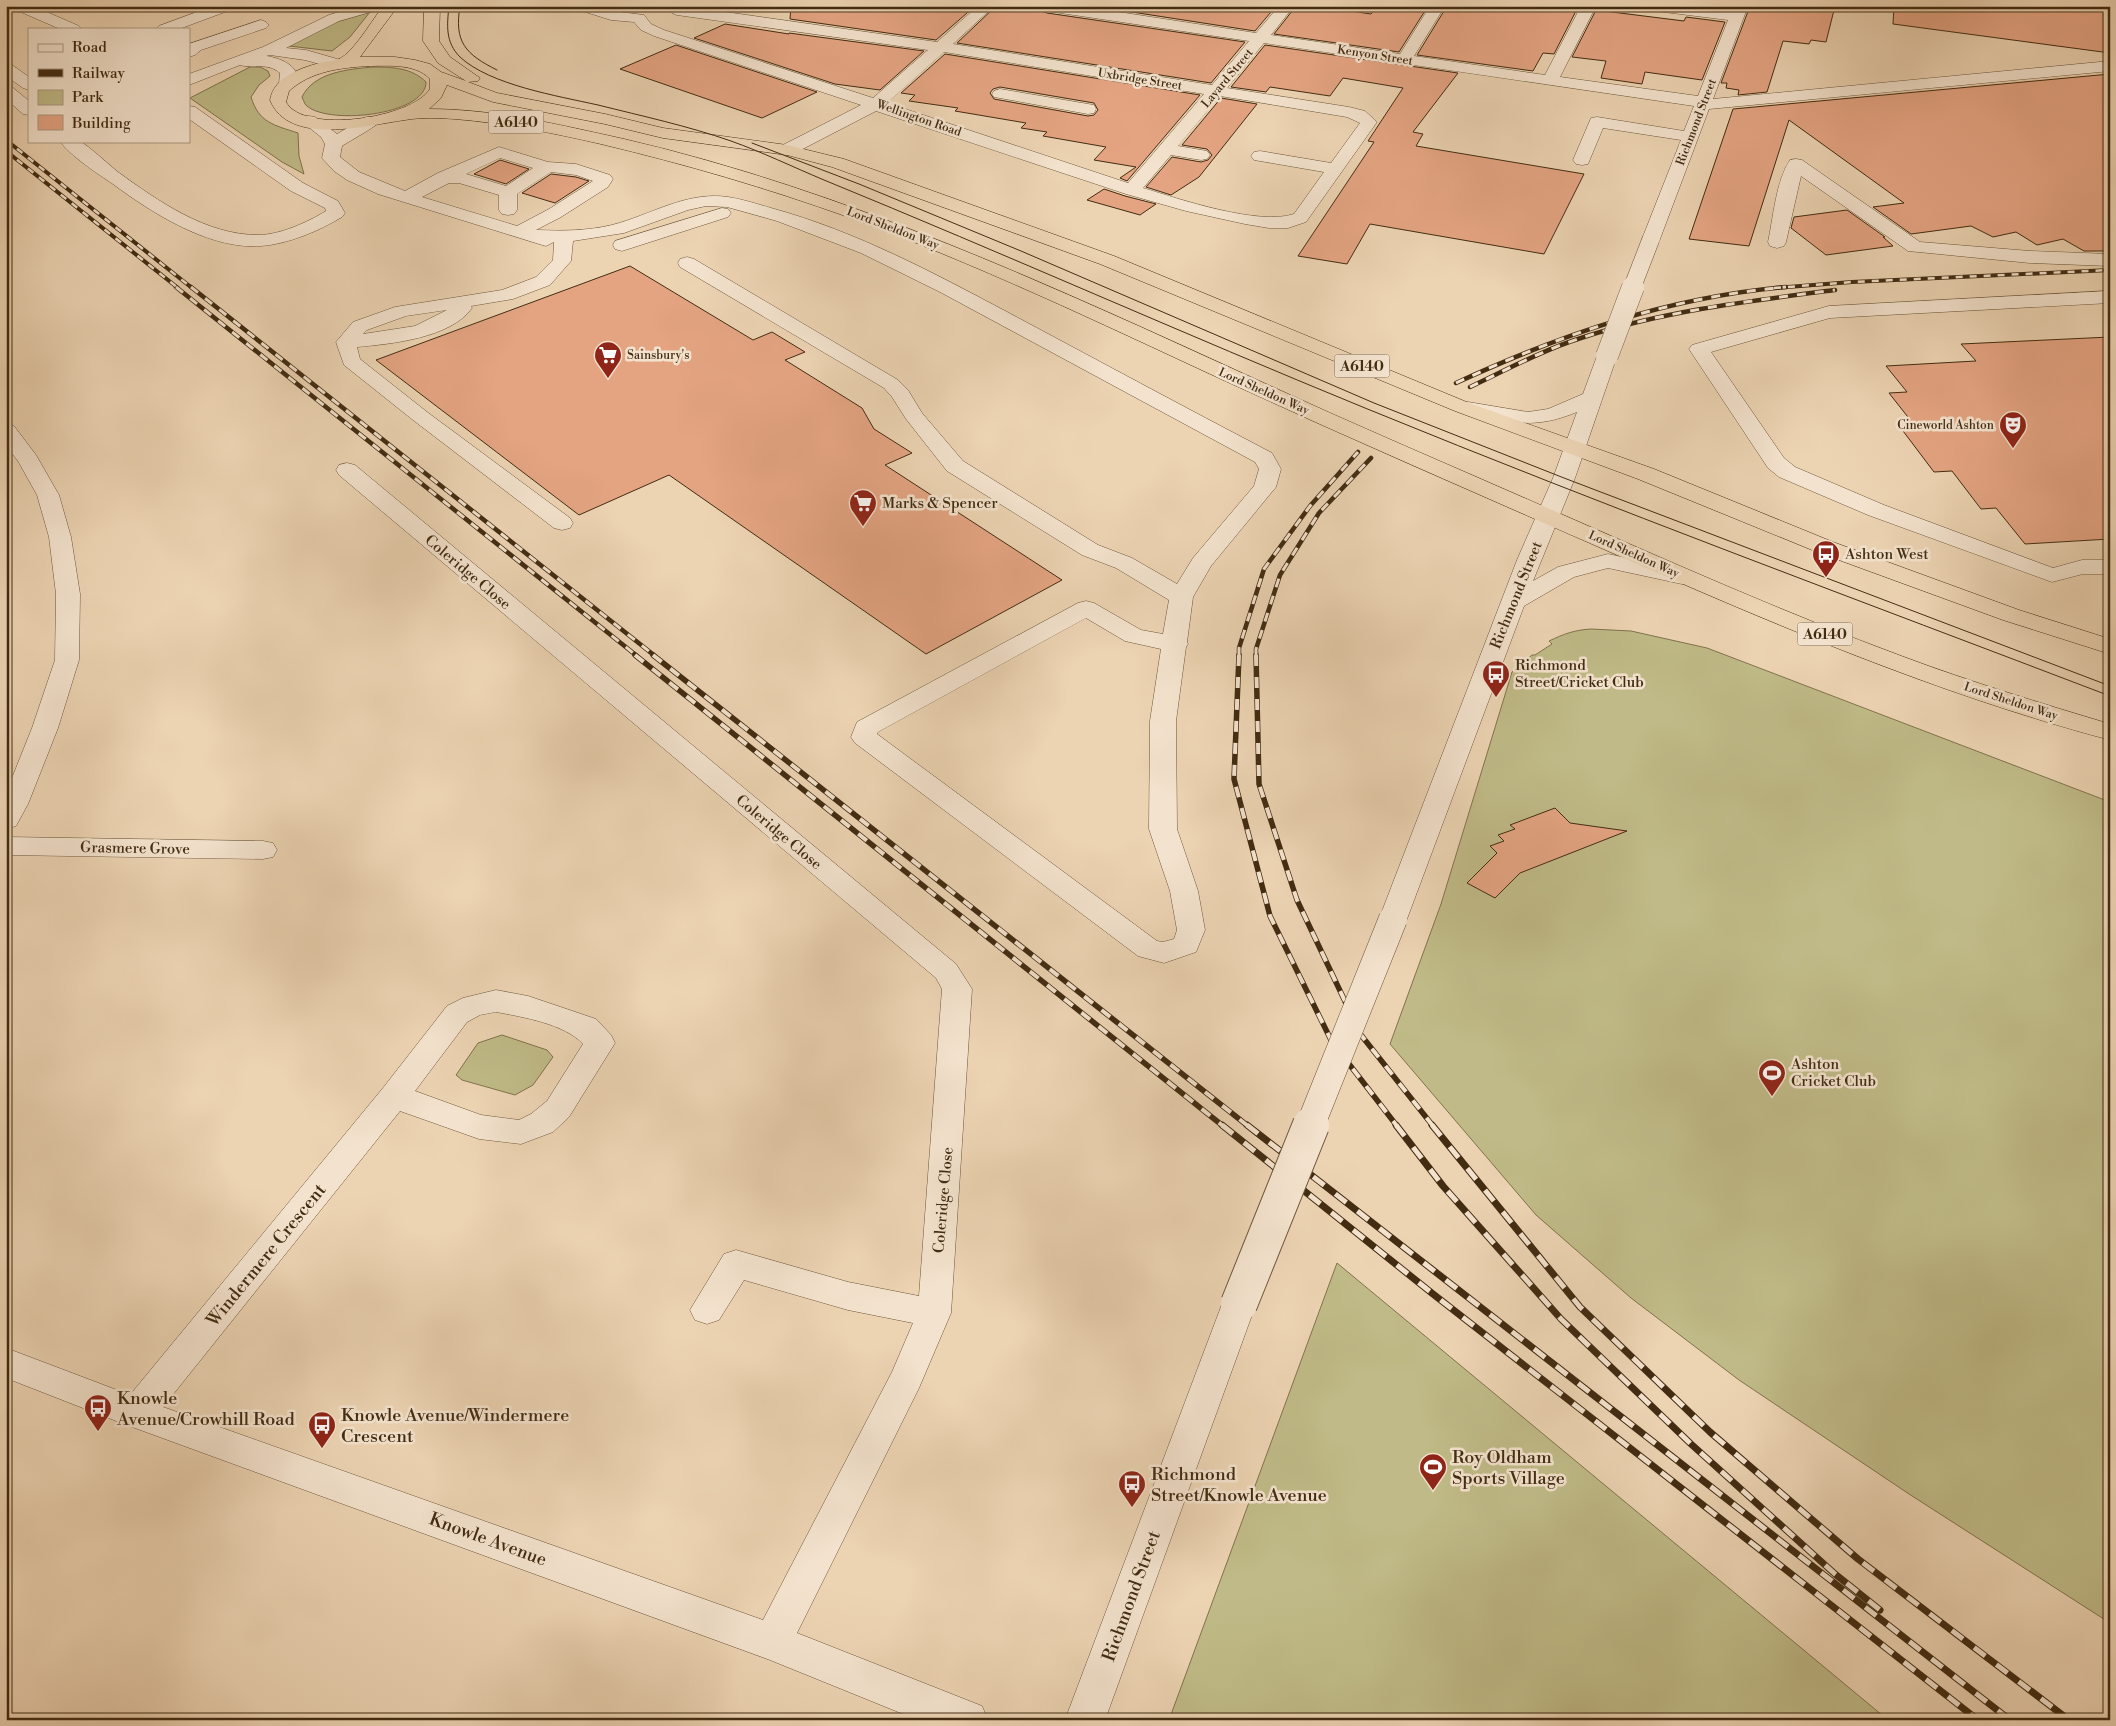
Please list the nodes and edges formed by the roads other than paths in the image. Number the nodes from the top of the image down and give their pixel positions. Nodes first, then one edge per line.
1 (6, 6) edge
2 (228, 6) edge
3 (376, 6) edge
4 (391, 6) edge
5 (425, 6) edge
6 (432, 6) edge
7 (581, 6) edge
8 (655, 6) edge
9 (987, 6) edge
10 (1047, 6) edge
11 (1147, 6) edge
12 (1287, 6) edge
13 (1438, 6) edge
14 (1589, 6) edge
15 (1656, 6) edge
16 (1739, 12) edge
17 (685, 14) dead end
18 (20, 16) edge
19 (639, 18) junction
20 (1135, 19) junction
21 (261, 25) dead end
22 (70, 28) edge
23 (167, 28) edge
24 (1260, 38) junction
25 (942, 48) junction
26 (269, 50) junction
27 (190, 51) edge
28 (250, 56) junction
29 (190, 58) edge
30 (1404, 60) junction
31 (341, 64) junction
32 (222, 66) junction
33 (2110, 66) edge
34 (6, 68) edge
35 (1078, 69) junction
36 (431, 72) junction
37 (190, 80) edge
38 (1550, 81) junction
39 (28, 84) edge
40 (287, 84) junction
41 (6, 90) edge
42 (1216, 91) junction
43 (1000, 94) dead end
44 (1043, 101) junction
45 (1703, 103) junction
46 (876, 104) junction
47 (28, 109) edge
48 (1088, 109) dead end
49 (190, 112) edge
50 (401, 115) junction
51 (605, 119) junction
52 (309, 121) junction
53 (372, 122) junction
54 (1691, 137) junction
55 (69, 142) edge
56 (334, 144) junction
57 (1167, 149) junction
58 (787, 150) junction
59 (1201, 155) dead end
60 (1260, 156) dead end
61 (1582, 160) dead end
62 (547, 167) junction
63 (1335, 169) junction
64 (444, 177) junction
65 (1132, 190) junction
66 (508, 192) junction
67 (407, 197) junction
68 (1204, 210) joint
69 (490, 224) junction
70 (524, 234) junction
71 (564, 241) junction
72 (1777, 242) dead end
73 (2110, 260) edge
74 (687, 263) dead end
75 (2110, 297) edge
76 (1592, 398) junction
77 (1462, 407) junction
78 (6, 431) edge
79 (1574, 449) junction
80 (347, 470) dead end
81 (1548, 516) junction
82 (562, 523) dead end
83 (2110, 568) edge
84 (1692, 580) junction
85 (1181, 597) junction
86 (1512, 602) junction
87 (1176, 644) junction
88 (2110, 647) edge
89 (2110, 732) edge
90 (6, 820) edge
91 (6, 846) edge
92 (263, 850) dead end
93 (394, 1096) junction
94 (707, 1310) dead end
95 (934, 1314) junction
96 (6, 1363) edge
97 (137, 1413) junction
98 (772, 1642) junction
99 (968, 1720) edge
100 (1085, 1720) edge

1 - 18 street
2 - 23 street
3 - 26 street
4 - 31 highway
5 - 36 highway
6 - 51 highway, A6140
7 - 19 street
8 - 19 street
9 - 25 street
10 - 20 street, Kenyon Street
11 - 20 street
12 - 24 street, Layard Street
13 - 30 street
14 - 38 street
15 - 16 street
16 - 45 street, Richmond Street
17 - 25 street, Uxbridge Street
18 - 22 street
19 - 46 street, Wellington Road
20 - 24 street, Kenyon Street
21 - 27 street
24 - 30 street, Kenyon Street
24 - 42 street, Layard Street
25 - 35 street, Uxbridge Street
25 - 46 street
26 - 28 street
26 - 31 street
28 - 29 street
28 - 32 street
30 - 38 street, Kenyon Street
31 - 36 highway
31 - 40 highway
32 - 37 street
32 - 40 street
33 - 45 street, Kenyon Street
34 - 39 street
35 - 42 street, Uxbridge Street
35 - 44 street
36 - 50 highway
36 - 51 highway, A6140
38 - 45 street, Kenyon Street
40 - 52 highway, A6140
41 - 47 street
42 - 57 street, Layard Street
42 - 63 street, Uxbridge Street
43 - 44 street
44 - 48 street
45 - 54 street, Richmond Street
46 - 58 street
46 - 65 street, Wellington Road
49 - 55 street
50 - 53 highway, A6140
50 - 81 highway, Lord Sheldon Way / A6140
51 - 58 highway, A6140
52 - 53 highway, A6140
52 - 56 street
53 - 56 street
54 - 61 street
54 - 76 street, Richmond Street, bridge
56 - 67 street
57 - 59 street
57 - 65 street, Layard Street
58 - 77 highway, A6140
60 - 63 street
62 - 64 street
62 - 66 street
62 - 70 street
63 - 68 street, Uxbridge Street
64 - 66 street
64 - 67 street
65 - 68 street, Wellington Road
66 - 69 street
67 - 69 street
69 - 70 street
70 - 71 street
71 - 82 street
71 - 85 street
72 - 73 street
74 - 85 street
75 - 83 street
76 - 77 street
76 - 79 street, Richmond Street
77 - 79 highway, A6140
78 - 90 street
79 - 81 street, Richmond Street
79 - 88 highway, A6140
80 - 95 street, Coleridge Close
81 - 84 highway, Lord Sheldon Way / A6140
81 - 86 street, Richmond Street
84 - 86 street
84 - 89 highway, Lord Sheldon Way / A6140
85 - 87 street
86 - 100 street, Richmond Street, bridge
87 - 87 street
91 - 92 street, Grasmere Grove
93 - 93 street, Windermere Crescent
93 - 97 street, Windermere Crescent
94 - 95 street
95 - 98 street, Coleridge Close
96 - 97 street, Knowle Avenue
97 - 98 street, Knowle Avenue
98 - 99 street, Knowle Avenue

